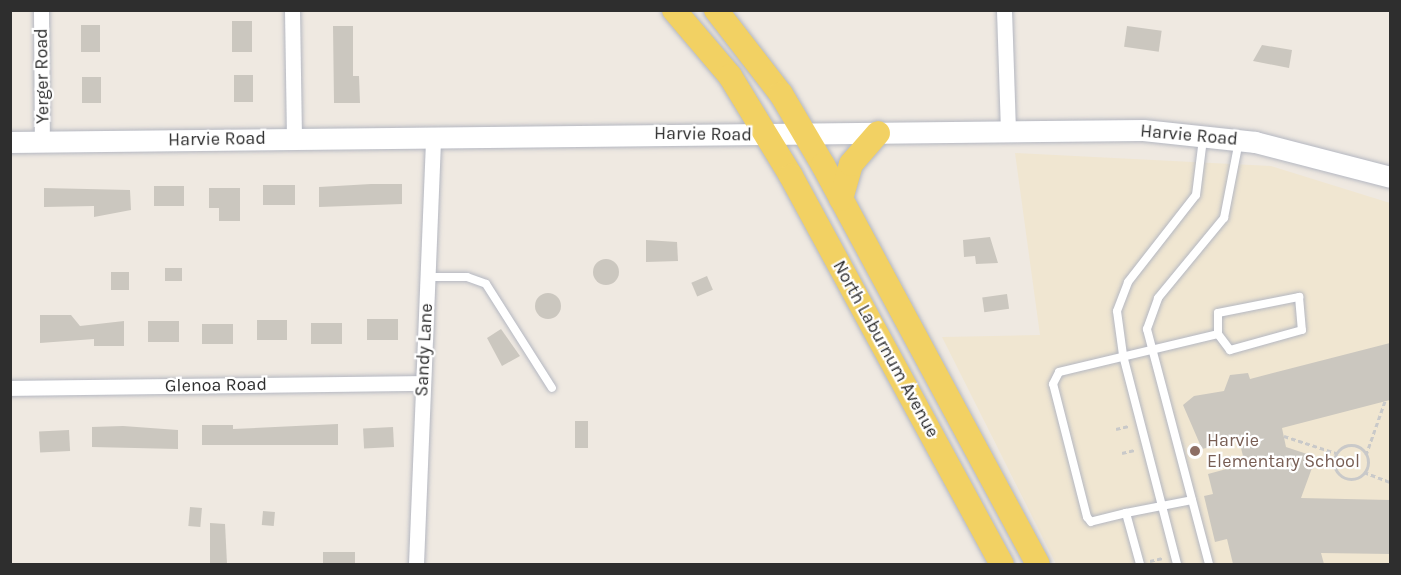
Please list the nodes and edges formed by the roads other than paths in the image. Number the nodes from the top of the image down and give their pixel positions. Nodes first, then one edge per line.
1 (41, 10) edge
2 (292, 10) edge
3 (674, 10) edge
4 (716, 10) edge
5 (1004, 10) edge
6 (1008, 130) junction
7 (878, 133) junction
8 (804, 134) junction
9 (434, 135) junction
10 (766, 135) junction
11 (1203, 135) junction
12 (294, 137) junction
13 (1239, 139) junction
14 (42, 141) junction
15 (10, 142) edge
16 (1390, 177) edge
17 (841, 199) junction
18 (427, 277) junction
19 (1218, 334) junction
20 (1150, 348) junction
21 (1123, 355) junction
22 (423, 383) junction
23 (10, 388) edge
24 (552, 388) dead end
25 (1192, 500) junction
26 (1162, 506) junction
27 (1126, 513) junction
28 (416, 564) edge
29 (1002, 564) edge
30 (1038, 564) edge
31 (1140, 564) edge
32 (1177, 564) edge
33 (1209, 564) edge

1 - 14 street, Yerger Road
2 - 12 street
3 - 10 main road, North Laburnum Avenue
4 - 8 main road, North Laburnum Avenue
5 - 6 street
6 - 7 street, Harvie Road
6 - 11 street, Harvie Road
7 - 8 street, Harvie Road
7 - 17 main road
8 - 10 street, Harvie Road
8 - 17 main road, North Laburnum Avenue
9 - 10 street, Harvie Road
9 - 12 street, Harvie Road
9 - 18 street, Sandy Lane
10 - 29 main road, North Laburnum Avenue
11 - 13 street, Harvie Road
11 - 21 lane
12 - 14 street, Harvie Road
13 - 16 street, Harvie Road
13 - 20 lane
14 - 15 street, Harvie Road
17 - 30 main road, North Laburnum Avenue
18 - 22 street, Sandy Lane
18 - 24 lane
19 - 19 lane
19 - 20 lane
20 - 21 lane
20 - 25 lane
21 - 26 lane
21 - 27 lane
22 - 23 street, Glenoa Road
22 - 28 street, Sandy Lane
25 - 26 lane
25 - 33 lane
26 - 27 lane
26 - 32 lane
27 - 31 lane

